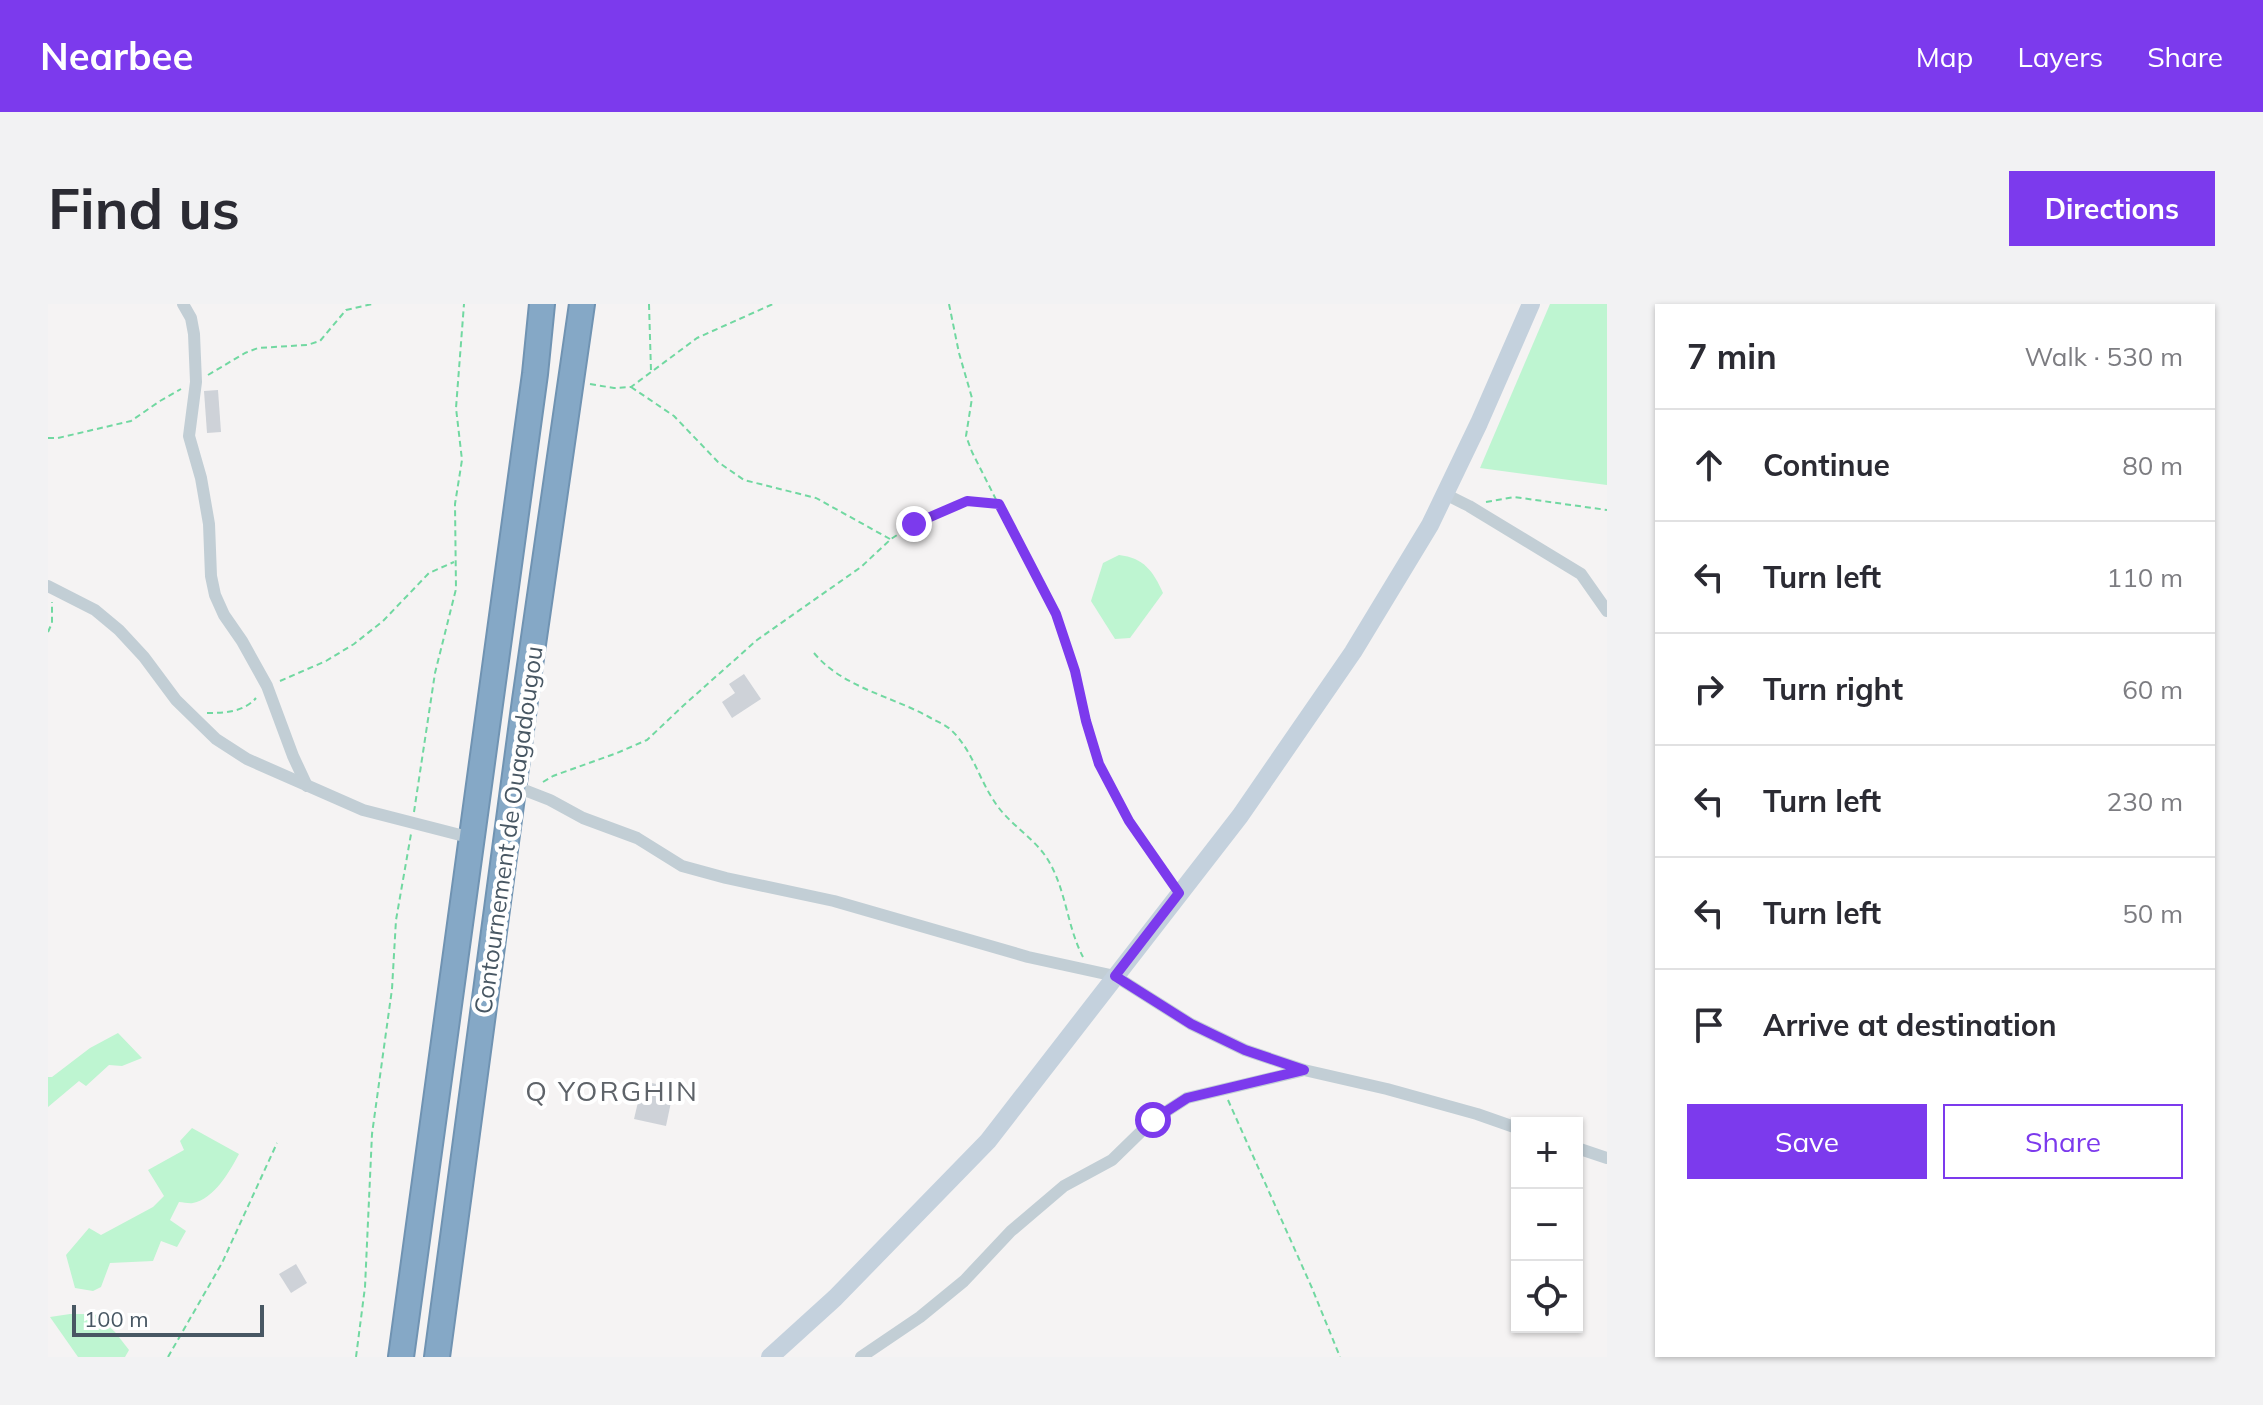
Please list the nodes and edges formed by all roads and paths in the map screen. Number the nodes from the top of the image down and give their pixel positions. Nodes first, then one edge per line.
1 (183, 304) edge
2 (372, 304) edge
3 (542, 304) edge
4 (582, 304) edge
5 (649, 304) edge
6 (773, 304) edge
7 (949, 304) edge
8 (1531, 304) edge
9 (651, 373) junction
10 (535, 374) junction
11 (196, 382) junction
12 (571, 382) junction
13 (631, 387) junction
14 (48, 438) edge
15 (1445, 494) junction
16 (999, 504) junction
17 (1469, 506) junction
18 (1607, 510) edge
19 (891, 539) junction
20 (455, 562) dead end
21 (50, 587) edge
22 (1607, 611) edge
23 (48, 632) edge
24 (814, 653) dead end
25 (267, 686) junction
26 (189, 712) junction
27 (307, 786) junction
28 (522, 789) junction
29 (472, 838) junction
30 (1179, 893) junction
31 (1091, 971) junction
32 (1115, 976) junction
33 (1304, 1070) junction
34 (1223, 1088) junction
35 (1511, 1126) edge
36 (277, 1143) dead end
37 (1583, 1150) edge
38 (1607, 1158) edge
39 (168, 1357) edge
40 (401, 1357) edge
41 (437, 1357) edge
42 (770, 1357) edge
43 (861, 1357) edge
44 (1340, 1357) edge

1 - 11 street
2 - 11 path
3 - 10 highway, Contournement de Ouagadougou
4 - 12 highway, Contournement de Ouagadougou
5 - 9 path
6 - 9 path
7 - 16 path
8 - 15 main road
9 - 13 path
10 - 12 highway
10 - 29 highway, Contournement de Ouagadougou
11 - 14 path
11 - 25 street
12 - 13 path
12 - 28 highway, Contournement de Ouagadougou
13 - 19 path
15 - 17 street
15 - 30 main road
16 - 19 path
16 - 30 path
17 - 18 path
17 - 22 street
19 - 28 path
20 - 25 path
21 - 23 path
21 - 26 street
24 - 31 path
25 - 26 path
25 - 27 street
26 - 27 street
27 - 29 street
28 - 31 street
28 - 41 highway, Contournement de Ouagadougou
29 - 40 highway, Contournement de Ouagadougou
30 - 32 main road
31 - 32 street
32 - 33 street
32 - 42 main road
33 - 34 street
33 - 35 street
34 - 43 street
34 - 44 path
36 - 39 path
37 - 38 street

